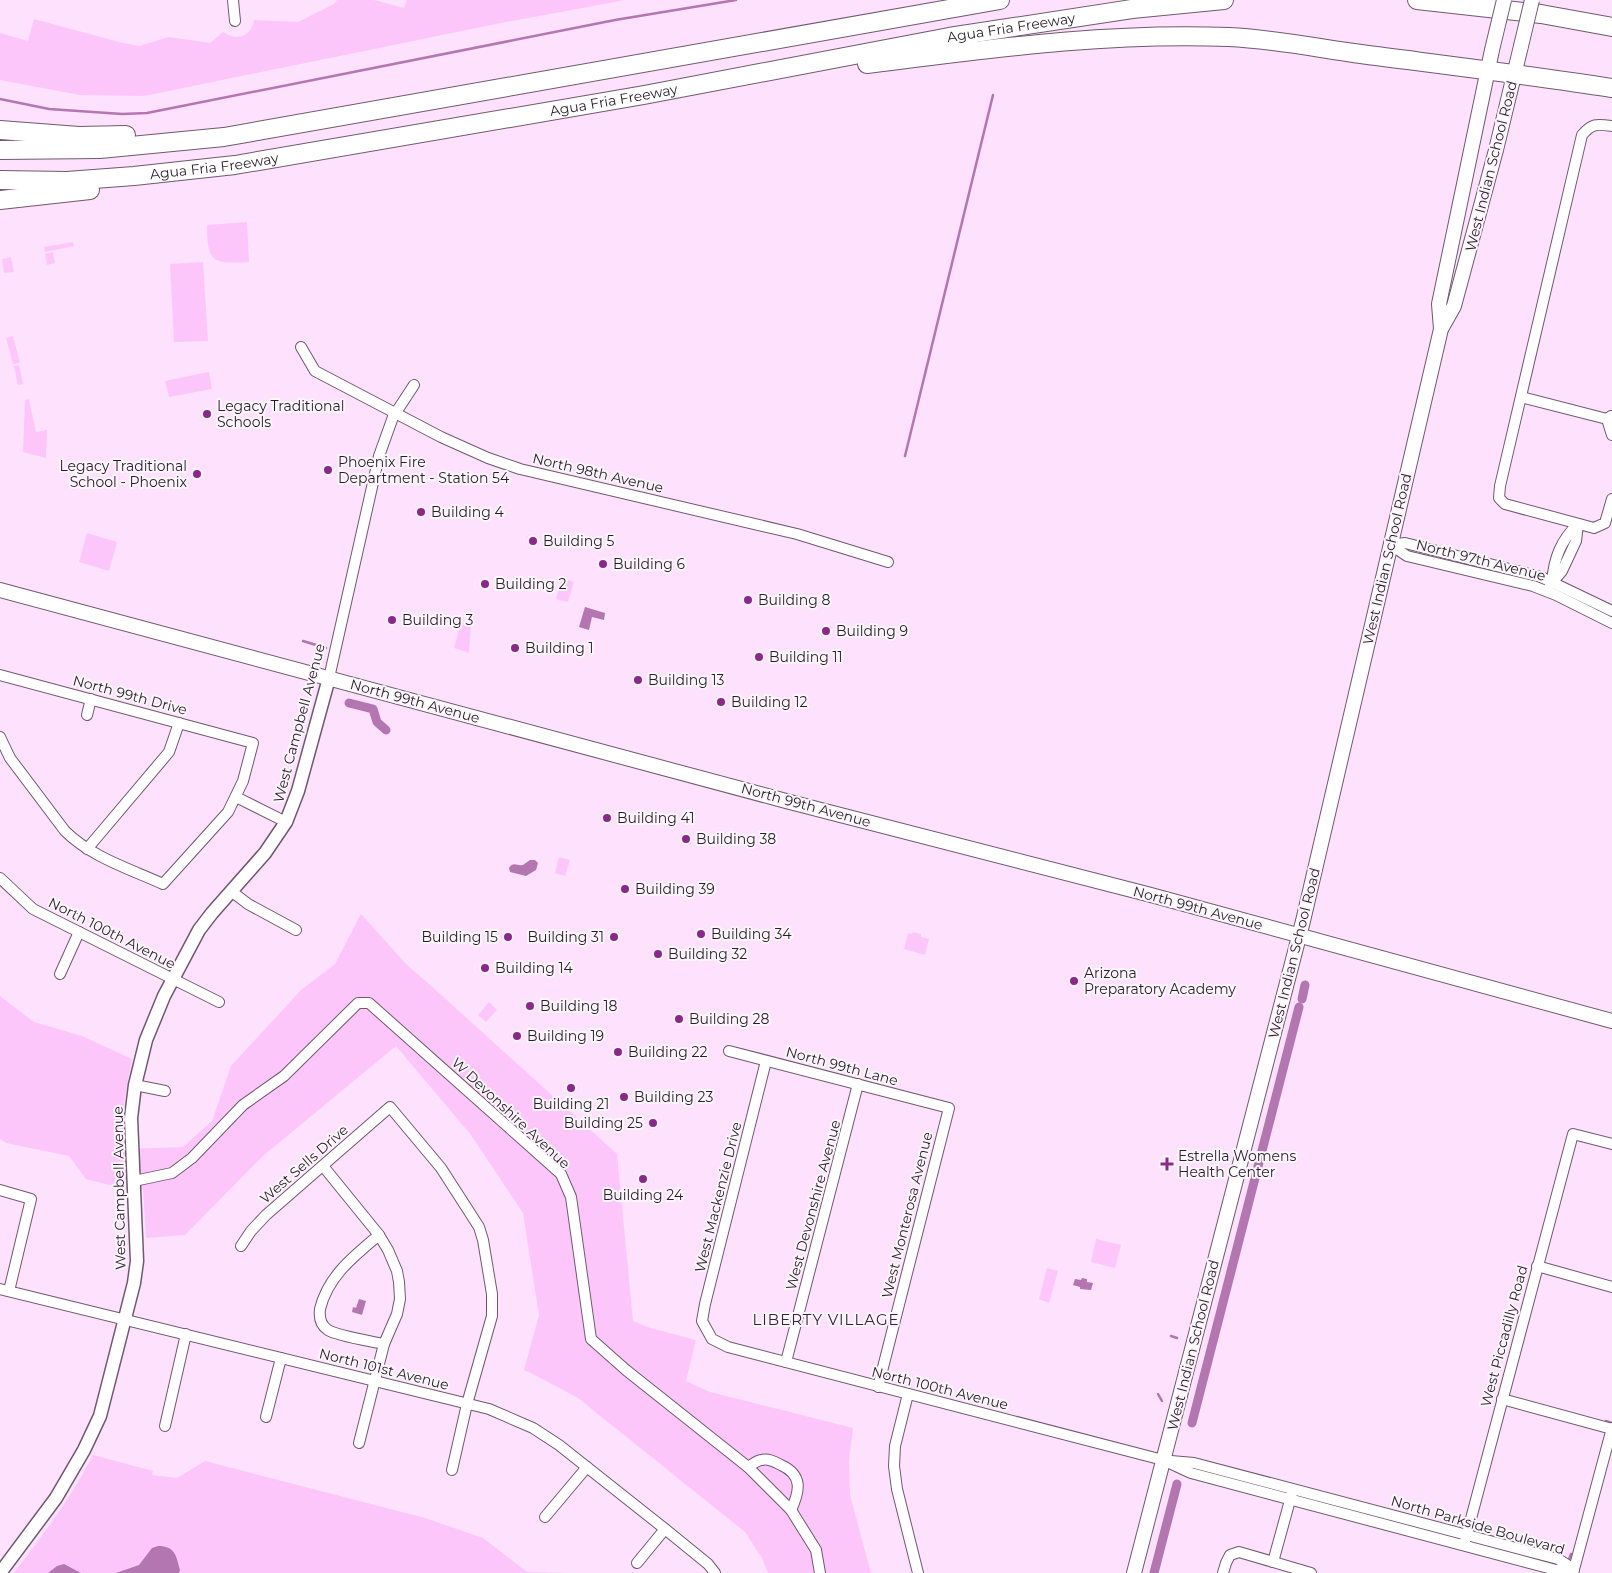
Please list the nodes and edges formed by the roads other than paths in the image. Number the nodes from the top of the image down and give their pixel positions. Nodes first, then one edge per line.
1 (233, 0) edge
2 (942, 0) edge
3 (1000, 0) edge
4 (1224, 0) edge
5 (1417, 0) edge
6 (1504, 0) edge
7 (1532, 0) edge
8 (235, 21) dead end
9 (1612, 27) edge
10 (644, 63) junction
11 (1488, 70) junction
12 (1514, 73) junction
13 (1612, 88) edge
14 (644, 95) junction
15 (323, 120) junction
16 (1612, 126) edge
17 (0, 130) edge
18 (0, 150) edge
19 (320, 151) junction
20 (0, 180) edge
21 (0, 200) edge
22 (1441, 329) junction
23 (301, 347) dead end
24 (414, 385) dead end
25 (1521, 397) junction
26 (395, 414) junction
27 (1610, 417) edge
28 (1612, 435) edge
29 (1612, 499) edge
30 (1578, 524) junction
31 (1392, 545) junction
32 (888, 562) dead end
33 (1552, 582) junction
34 (0, 590) edge
35 (1546, 591) junction
36 (1612, 611) edge
37 (1612, 623) edge
38 (0, 675) edge
39 (329, 678) junction
40 (91, 699) junction
41 (87, 715) dead end
42 (179, 723) junction
43 (0, 737) edge
44 (236, 797) junction
45 (286, 822) junction
46 (87, 849) junction
47 (0, 878) edge
48 (4, 889) edge
49 (231, 891) junction
50 (296, 930) dead end
51 (79, 932) junction
52 (1300, 936) junction
53 (60, 974) dead end
54 (173, 979) junction
55 (219, 1002) dead end
56 (1612, 1021) edge
57 (729, 1051) dead end
58 (766, 1061) junction
59 (858, 1084) junction
60 (135, 1085) junction
61 (165, 1091) dead end
62 (949, 1108) joint
63 (1612, 1144) edge
64 (323, 1166) junction
65 (134, 1181) junction
66 (0, 1190) edge
67 (379, 1235) junction
68 (241, 1246) dead end
69 (1537, 1266) junction
70 (1612, 1287) edge
71 (4, 1290) edge
72 (125, 1319) junction
73 (186, 1334) junction
74 (712, 1339) joint
75 (384, 1344) junction
76 (281, 1358) junction
77 (786, 1362) junction
78 (375, 1381) junction
79 (878, 1387) junction
80 (908, 1394) junction
81 (1502, 1399) junction
82 (467, 1404) junction
83 (266, 1417) dead end
84 (165, 1426) dead end
85 (1612, 1428) edge
86 (359, 1444) dead end
87 (1163, 1460) junction
88 (587, 1467) junction
89 (748, 1467) junction
90 (452, 1470) dead end
91 (1292, 1494) junction
92 (791, 1510) junction
93 (545, 1517) dead end
94 (665, 1529) junction
95 (1465, 1540) junction
96 (1274, 1562) junction
97 (637, 1564) dead end
98 (1574, 1571) edge
99 (0, 1572) edge
100 (715, 1573) edge
101 (820, 1573) edge
102 (918, 1573) edge
103 (1134, 1573) edge
104 (1223, 1573) edge
105 (1311, 1573) edge

1 - 8 street
2 - 10 highway
3 - 10 highway, Agua Fria Freeway
4 - 14 highway, Agua Fria Freeway
5 - 9 highway
6 - 11 main road, West Indian School Road, bridge
7 - 12 main road, West Indian School Road, bridge
10 - 15 highway, Agua Fria Freeway
11 - 12 highway
11 - 14 highway
11 - 22 main road, West Indian School Road
12 - 13 highway
12 - 22 main road, West Indian School Road
14 - 19 highway, Agua Fria Freeway
15 - 17 highway
15 - 18 highway, Agua Fria Freeway
16 - 25 street
19 - 20 highway, Agua Fria Freeway
19 - 21 highway
22 - 31 main road, West Indian School Road
23 - 26 street, North 98th Avenue
24 - 26 street, West Campbell Avenue
25 - 27 street
25 - 30 street
26 - 32 street, North 98th Avenue
26 - 39 street, West Campbell Avenue
27 - 28 street
29 - 30 street
30 - 33 street
31 - 33 street, North 97th Avenue
31 - 35 street, North 97th Avenue
31 - 52 main road, West Indian School Road
33 - 35 street
33 - 36 street, North 97th Avenue
34 - 39 main road, North 99th Avenue
35 - 37 street, North 97th Avenue
38 - 40 street, North 99th Drive
39 - 45 street, West Campbell Avenue
39 - 52 main road, North 99th Avenue
40 - 41 street
40 - 42 street, North 99th Drive
42 - 44 street, North 99th Drive
42 - 46 street
43 - 46 street
44 - 45 street
44 - 46 street
45 - 49 street, West Campbell Avenue
47 - 48 street, North 100th Avenue
48 - 51 street, North 100th Avenue
49 - 50 street
49 - 54 street, West Campbell Avenue
51 - 53 street
51 - 54 street, North 100th Avenue
52 - 56 main road, North 99th Avenue
52 - 87 main road, West Indian School Road
54 - 55 street, North 100th Avenue
54 - 60 street, West Campbell Avenue
57 - 58 street, North 99th Lane
58 - 59 street, North 99th Lane
58 - 74 street, West Mackenzie Drive
59 - 62 street, North 99th Lane
59 - 77 street, West Devonshire Avenue
60 - 61 street
60 - 65 street, West Campbell Avenue
62 - 79 street, West Monterosa Avenue
63 - 69 street, West Piccadilly Road
64 - 67 street
64 - 68 street, West Sells Drive
64 - 82 street, West Sells Drive
65 - 72 street, West Campbell Avenue
65 - 89 street, W Devonshire Avenue
66 - 71 street
67 - 75 street
67 - 75 street
69 - 70 street
69 - 81 street, West Piccadilly Road
71 - 72 street, North 101st Avenue
72 - 73 street, North 101st Avenue
72 - 99 street, West Campbell Avenue
73 - 76 street, North 101st Avenue
73 - 84 street
74 - 77 street, North 100th Avenue
75 - 78 street
76 - 78 street, North 101st Avenue
76 - 83 street
77 - 79 street, North 100th Avenue
78 - 82 street, North 101st Avenue
78 - 86 street
79 - 80 street, North 100th Avenue
80 - 87 street, North 100th Avenue
80 - 102 street
81 - 85 street
81 - 95 street, West Piccadilly Road
82 - 88 street, North 101st Avenue
82 - 90 street
85 - 98 street
87 - 91 street, North Parkside Boulevard
87 - 103 main road, West Indian School Road
88 - 93 street
88 - 94 street, North 101st Avenue
89 - 92 street, W Devonshire Avenue
89 - 92 street
91 - 95 street, North Parkside Boulevard
91 - 96 street
92 - 101 street, W Devonshire Avenue
94 - 97 street
94 - 100 street, North 101st Avenue
95 - 98 street, North Parkside Boulevard
96 - 104 street
96 - 105 street

